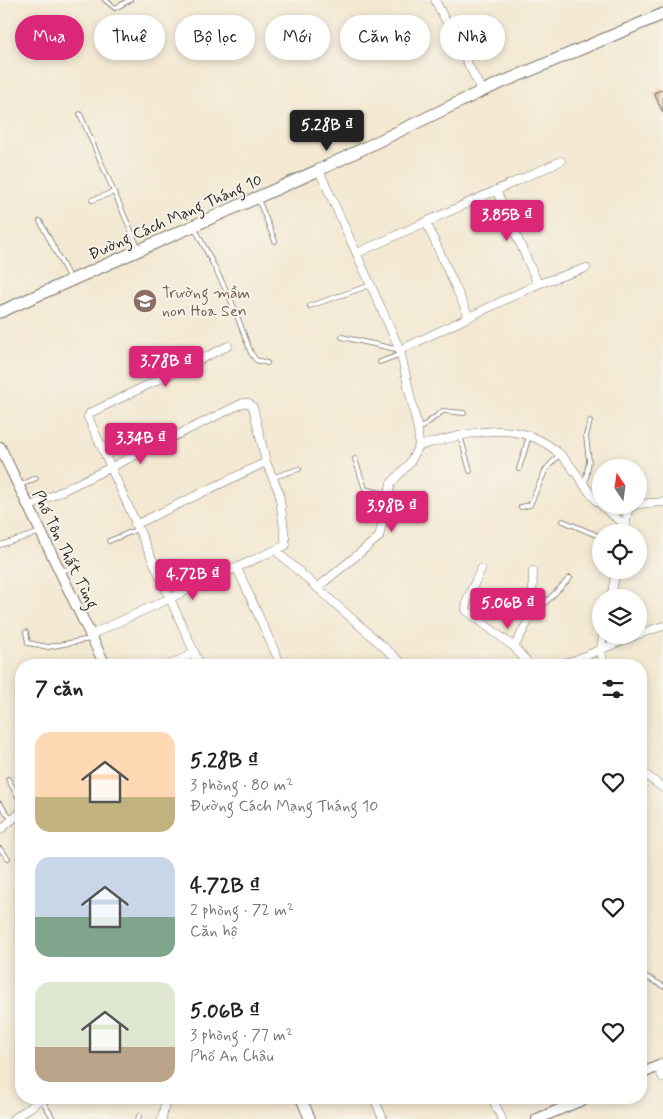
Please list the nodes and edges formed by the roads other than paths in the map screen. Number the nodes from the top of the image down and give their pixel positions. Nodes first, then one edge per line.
1 (104, 0) edge
2 (130, 0) edge
3 (435, 0) edge
4 (663, 14) edge
5 (482, 91) junction
6 (80, 114) dead end
7 (561, 162) dead end
8 (319, 170) junction
9 (496, 190) junction
10 (114, 192) junction
11 (258, 197) junction
12 (92, 200) dead end
13 (40, 221) dead end
14 (426, 222) junction
15 (194, 226) junction
16 (275, 241) dead end
17 (140, 250) junction
18 (357, 253) junction
19 (586, 268) dead end
20 (71, 281) junction
21 (538, 284) junction
22 (371, 285) junction
23 (310, 306) dead end
24 (0, 312) edge
25 (469, 317) junction
26 (342, 337) dead end
27 (228, 346) dead end
28 (400, 352) junction
29 (380, 362) dead end
30 (267, 363) dead end
31 (464, 414) dead end
32 (590, 421) dead end
33 (418, 430) junction
34 (460, 435) junction
35 (529, 436) junction
36 (419, 446) junction
37 (0, 447) edge
38 (560, 454) junction
39 (354, 459) dead end
40 (266, 462) junction
41 (110, 468) junction
42 (299, 469) dead end
43 (519, 469) dead end
44 (470, 471) dead end
45 (274, 477) junction
46 (36, 478) dead end
47 (19, 486) junction
48 (585, 487) junction
49 (388, 495) junction
50 (663, 502) edge
51 (648, 503) edge
52 (29, 507) junction
53 (521, 507) dead end
54 (563, 521) dead end
55 (620, 524) edge
56 (137, 527) junction
57 (41, 532) junction
58 (592, 532) edge
59 (108, 541) dead end
60 (0, 545) edge
61 (275, 550) junction
62 (79, 565) dead end
63 (237, 568) junction
64 (481, 569) dead end
65 (533, 571) dead end
66 (60, 572) junction
67 (570, 578) dead end
68 (317, 588) junction
69 (170, 599) junction
70 (532, 607) junction
71 (663, 626) edge
72 (26, 632) dead end
73 (647, 632) edge
74 (91, 637) junction
75 (602, 644) edge
76 (614, 644) edge
77 (514, 648) junction
78 (601, 649) junction
79 (195, 653) junction
80 (102, 659) edge
81 (182, 659) edge
82 (198, 659) edge
83 (278, 659) edge
84 (397, 659) edge
85 (524, 659) edge
86 (574, 659) edge
87 (602, 659) edge
88 (647, 775) edge
89 (8, 779) dead end
90 (662, 786) edge
91 (15, 791) edge
92 (0, 804) edge
93 (15, 817) edge
94 (12, 820) junction
95 (0, 830) edge
96 (0, 849) edge
97 (8, 858) dead end
98 (647, 977) edge
99 (663, 986) edge
100 (660, 1066) edge
101 (647, 1071) edge
102 (663, 1078) edge
103 (33, 1104) edge
104 (45, 1104) edge
105 (165, 1104) edge
106 (304, 1104) edge
107 (377, 1104) edge
108 (495, 1104) edge
109 (573, 1104) edge
110 (53, 1118) edge
111 (13, 1119) edge
112 (162, 1119) edge
113 (310, 1119) edge
114 (383, 1119) edge
115 (502, 1119) edge
116 (538, 1119) edge

1 - 2 lane
3 - 5 street
4 - 5 main road, Đường Cách Mạng Tháng 10
5 - 8 main road, Đường Cách Mạng Tháng 10
6 - 10 lane
7 - 9 street
8 - 11 main road, Đường Cách Mạng Tháng 10
8 - 18 street
9 - 14 street
9 - 21 street
10 - 12 lane
10 - 17 lane
11 - 15 main road, Đường Cách Mạng Tháng 10
11 - 16 lane
13 - 20 lane
14 - 18 street
14 - 25 street
15 - 17 main road, Đường Cách Mạng Tháng 10
15 - 30 lane
17 - 20 main road, Đường Cách Mạng Tháng 10
18 - 22 street
19 - 21 street
20 - 24 main road, Đường Cách Mạng Tháng 10
21 - 25 street
22 - 23 lane
22 - 28 street
25 - 28 street
26 - 28 lane
27 - 41 street
28 - 29 lane
28 - 33 street
31 - 33 lane
32 - 48 lane
33 - 36 street
34 - 35 street
34 - 36 street
34 - 44 lane
35 - 38 street
35 - 43 lane
36 - 49 street
37 - 47 street, Phố Tôn Thất Tùng
38 - 48 street
38 - 53 lane
39 - 49 lane
40 - 41 street
40 - 45 street
40 - 56 street
41 - 52 street
41 - 56 street
42 - 45 lane
45 - 61 street
46 - 47 lane
47 - 52 street, Phố Tôn Thất Tùng
48 - 55 street
49 - 68 street
50 - 51 street
52 - 57 street, Phố Tôn Thất Tùng
54 - 58 lane
56 - 59 lane
56 - 69 street
57 - 60 lane
57 - 66 street, Phố Tôn Thất Tùng
61 - 63 street
61 - 68 street
62 - 66 lane
63 - 69 street
63 - 83 street
64 - 77 street
65 - 70 street
66 - 74 street, Phố Tôn Thất Tùng
67 - 70 lane
68 - 84 street
69 - 74 street
69 - 79 street
70 - 77 street
71 - 73 street
72 - 74 lane
74 - 80 street, Phố Tôn Thất Tùng
75 - 78 street
76 - 78 street
77 - 85 street
78 - 86 street
78 - 87 street
79 - 81 street
79 - 82 street
88 - 90 street
89 - 91 lane
92 - 94 lane
93 - 94 street
94 - 95 street
96 - 97 lane
98 - 99 lane
100 - 101 street
100 - 102 street
103 - 111 street
104 - 110 lane
105 - 112 street
106 - 113 street
107 - 114 street
108 - 115 street
109 - 116 street

